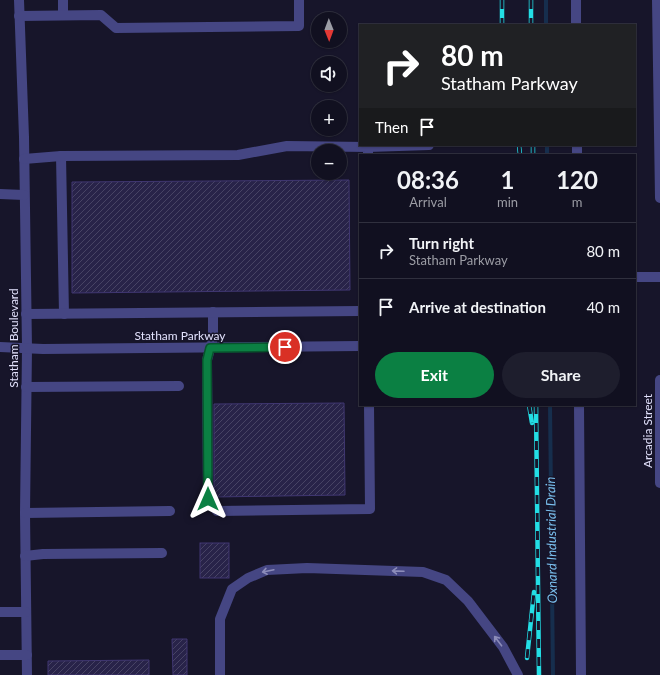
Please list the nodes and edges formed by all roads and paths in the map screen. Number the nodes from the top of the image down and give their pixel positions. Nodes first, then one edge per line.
1 (19, 0) edge
2 (63, 0) edge
3 (299, 0) edge
4 (576, 0) edge
5 (657, 0) edge
6 (63, 15) junction
7 (19, 16) junction
8 (576, 24) edge
9 (659, 38) edge
10 (659, 116) edge
11 (418, 146) edge
12 (368, 151) edge
13 (61, 156) junction
14 (24, 159) junction
15 (0, 194) edge
16 (24, 195) junction
17 (660, 198) edge
18 (636, 277) edge
19 (660, 277) edge
20 (359, 311) edge
21 (213, 312) junction
22 (26, 314) junction
23 (64, 314) junction
24 (359, 346) edge
25 (0, 347) edge
26 (27, 348) junction
27 (210, 348) junction
28 (660, 380) edge
29 (179, 386) dead end
30 (26, 387) junction
31 (369, 406) edge
32 (579, 406) edge
33 (660, 439) edge
34 (660, 483) edge
35 (170, 511) dead end
36 (25, 513) junction
37 (162, 553) dead end
38 (25, 556) junction
39 (0, 612) edge
40 (26, 612) junction
41 (0, 655) edge
42 (27, 655) junction
43 (27, 675) edge
44 (220, 675) edge
45 (518, 675) edge
46 (581, 675) edge

1 - 7 street, Statham Boulevard
2 - 6 street
3 - 6 street
4 - 8 street
5 - 9 street
6 - 7 street
7 - 14 street, Statham Boulevard
9 - 10 street
10 - 17 street
11 - 12 street
12 - 13 street
13 - 14 street
13 - 23 street
14 - 16 street, Statham Boulevard
15 - 16 street
16 - 22 street, Statham Boulevard
18 - 19 street
20 - 21 street
21 - 23 street
21 - 27 street
22 - 23 street
22 - 26 street, Statham Boulevard
24 - 27 street, Statham Parkway
25 - 26 street, Statham Parkway
26 - 27 street, Statham Parkway
26 - 30 street, Statham Boulevard
27 - 31 street
28 - 33 street, Arcadia Street
29 - 30 street
30 - 36 street, Statham Boulevard
32 - 46 street
33 - 34 street, Arcadia Street
35 - 36 street
36 - 38 street, Statham Boulevard
37 - 38 street
38 - 40 street, Statham Boulevard
39 - 40 street
40 - 42 street, Statham Boulevard
41 - 42 street
42 - 43 street, Statham Boulevard
45 -> 44 street

